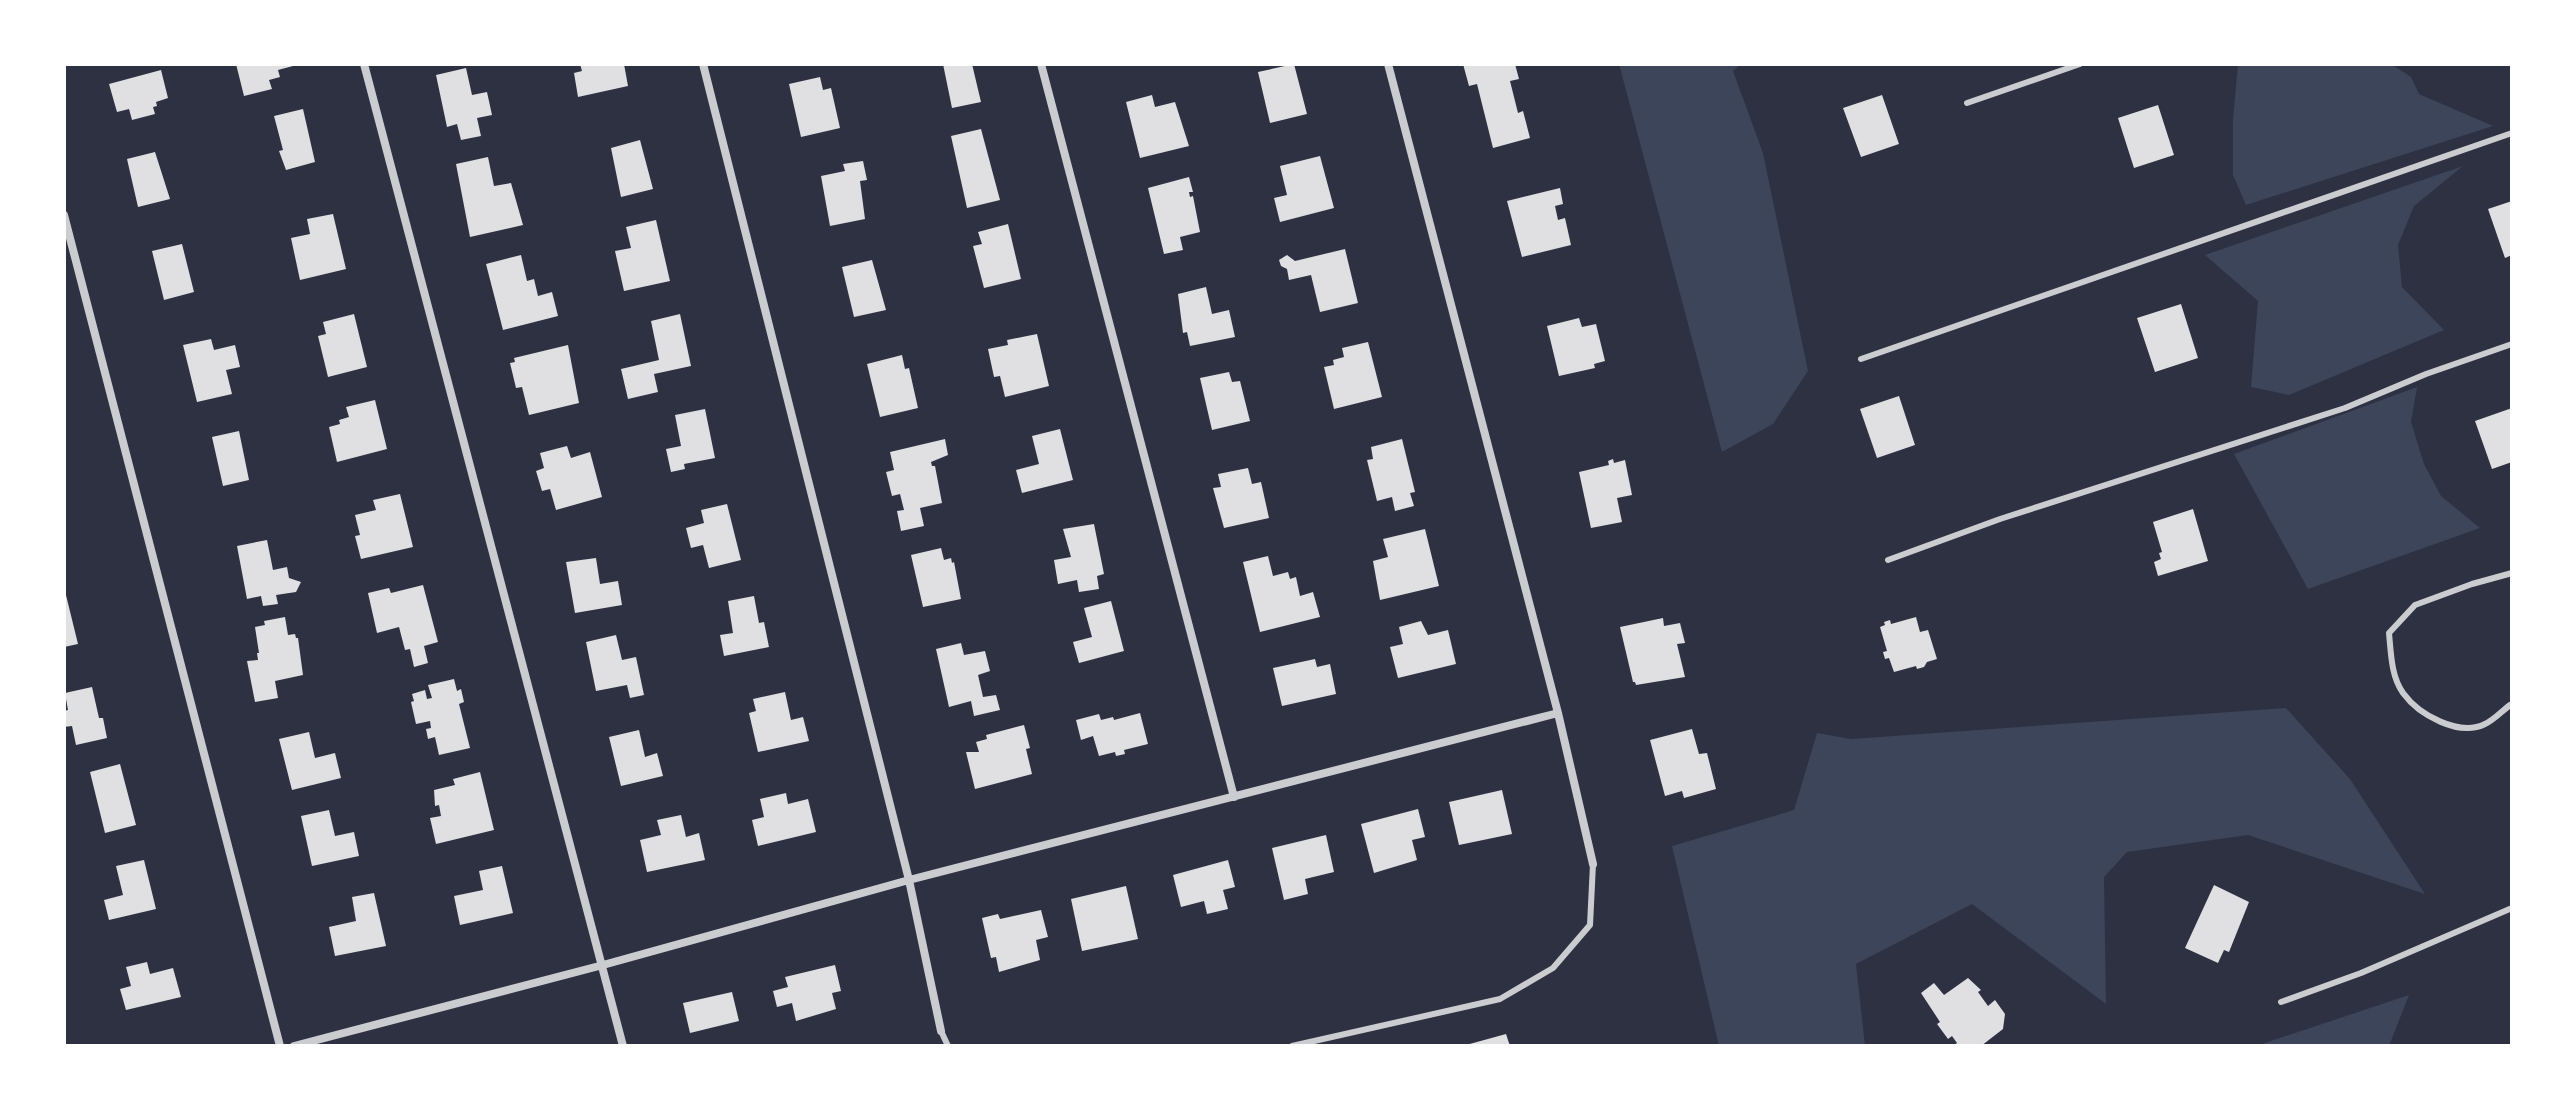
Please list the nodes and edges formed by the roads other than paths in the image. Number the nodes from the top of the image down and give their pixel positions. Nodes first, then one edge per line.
1 (364, 64) edge
2 (703, 64) edge
3 (1041, 64) edge
4 (1388, 64) edge
5 (2080, 64) edge
6 (1967, 103) dead end
7 (2512, 133) edge
8 (64, 215) edge
9 (2512, 344) edge
10 (1861, 359) dead end
11 (1888, 560) dead end
12 (2512, 573) edge
13 (2510, 705) dead end
14 (1558, 713) junction
15 (1234, 797) junction
16 (1593, 864) joint
17 (909, 880) junction
18 (2512, 908) edge
19 (603, 965) junction
20 (2281, 1002) dead end
21 (941, 1031) joint
22 (280, 1046) edge
23 (294, 1046) edge
24 (623, 1046) edge
25 (948, 1046) edge
26 (1292, 1046) edge

1 - 19 street
2 - 17 street
3 - 15 street
4 - 14 street
5 - 6 lane
7 - 10 lane
8 - 22 street
9 - 11 lane
12 - 13 lane
14 - 15 street
14 - 16 street
15 - 17 street
16 - 26 lane
17 - 19 street
17 - 21 street
18 - 20 lane
19 - 23 street
19 - 24 street
21 - 25 lane

